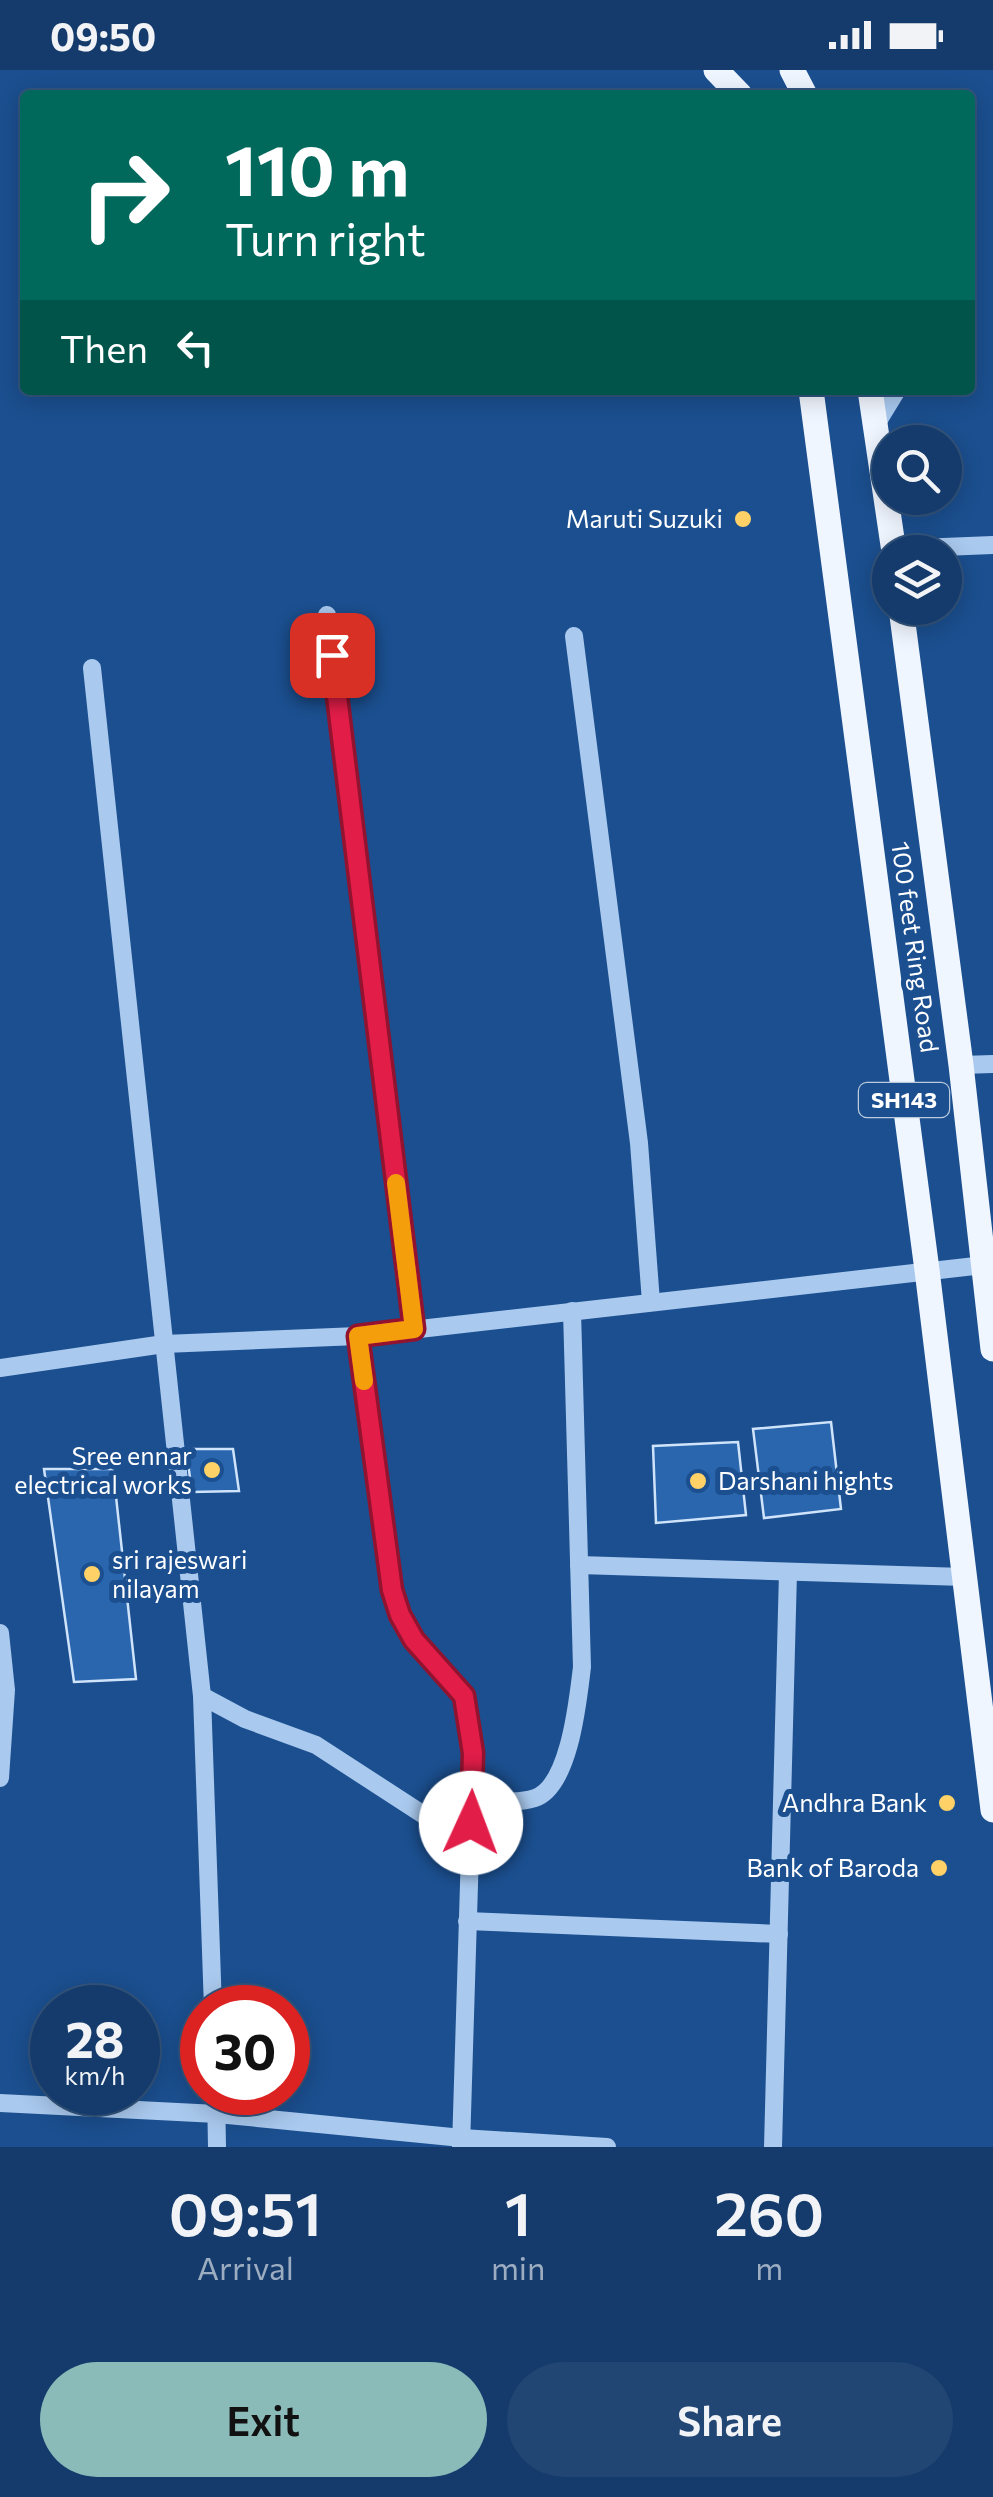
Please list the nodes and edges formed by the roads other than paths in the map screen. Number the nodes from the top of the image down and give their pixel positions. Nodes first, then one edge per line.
1 (812, 395) edge
2 (871, 395) edge
3 (895, 395) edge
4 (876, 425) edge
5 (877, 425) edge
6 (993, 544) edge
7 (962, 546) edge
8 (327, 615) dead end
9 (903, 625) edge
10 (574, 636) dead end
11 (92, 668) dead end
12 (993, 1064) edge
13 (962, 1065) junction
14 (987, 1264) edge
15 (927, 1270) junction
16 (651, 1302) junction
17 (572, 1311) junction
18 (414, 1329) junction
19 (358, 1336) junction
20 (164, 1344) junction
21 (993, 1349) edge
22 (0, 1368) edge
23 (579, 1566) junction
24 (788, 1572) junction
25 (964, 1577) junction
26 (0, 1633) edge
27 (202, 1696) junction
28 (0, 1778) edge
29 (472, 1802) junction
30 (993, 1810) edge
31 (470, 1845) junction
32 (467, 1921) junction
33 (779, 1934) junction
34 (212, 1985) edge
35 (0, 2104) edge
36 (180, 2112) edge
37 (216, 2115) edge
38 (225, 2115) edge
39 (461, 2142) edge
40 (217, 2147) edge
41 (607, 2147) edge
42 (774, 2147) edge

1 - 15 main road, 100 feet Ring Road / SH143
2 - 4 main road
3 - 5 street
6 - 7 street
8 - 18 street
9 - 13 main road, 100 feet Ring Road / SH143
10 - 16 street
11 - 20 street
12 - 13 street
13 - 14 main road, 100 feet Ring Road / SH143
14 - 15 street
14 - 21 main road, 100 feet Ring Road / SH143
15 - 16 street
15 - 25 main road, 100 feet Ring Road / SH143
16 - 17 street
17 - 18 street
17 - 23 street
18 - 19 street
19 - 20 street
19 - 29 street
20 - 22 street
20 - 27 street
23 - 24 street
23 - 29 street
24 - 25 street
24 - 33 street
25 - 30 main road, 100 feet Ring Road / SH143
26 - 28 street
27 - 31 street
27 - 34 street
29 - 31 street
31 - 32 street
32 - 33 street
32 - 39 street
33 - 42 street
35 - 36 street
37 - 40 street
38 - 39 street
39 - 41 street

